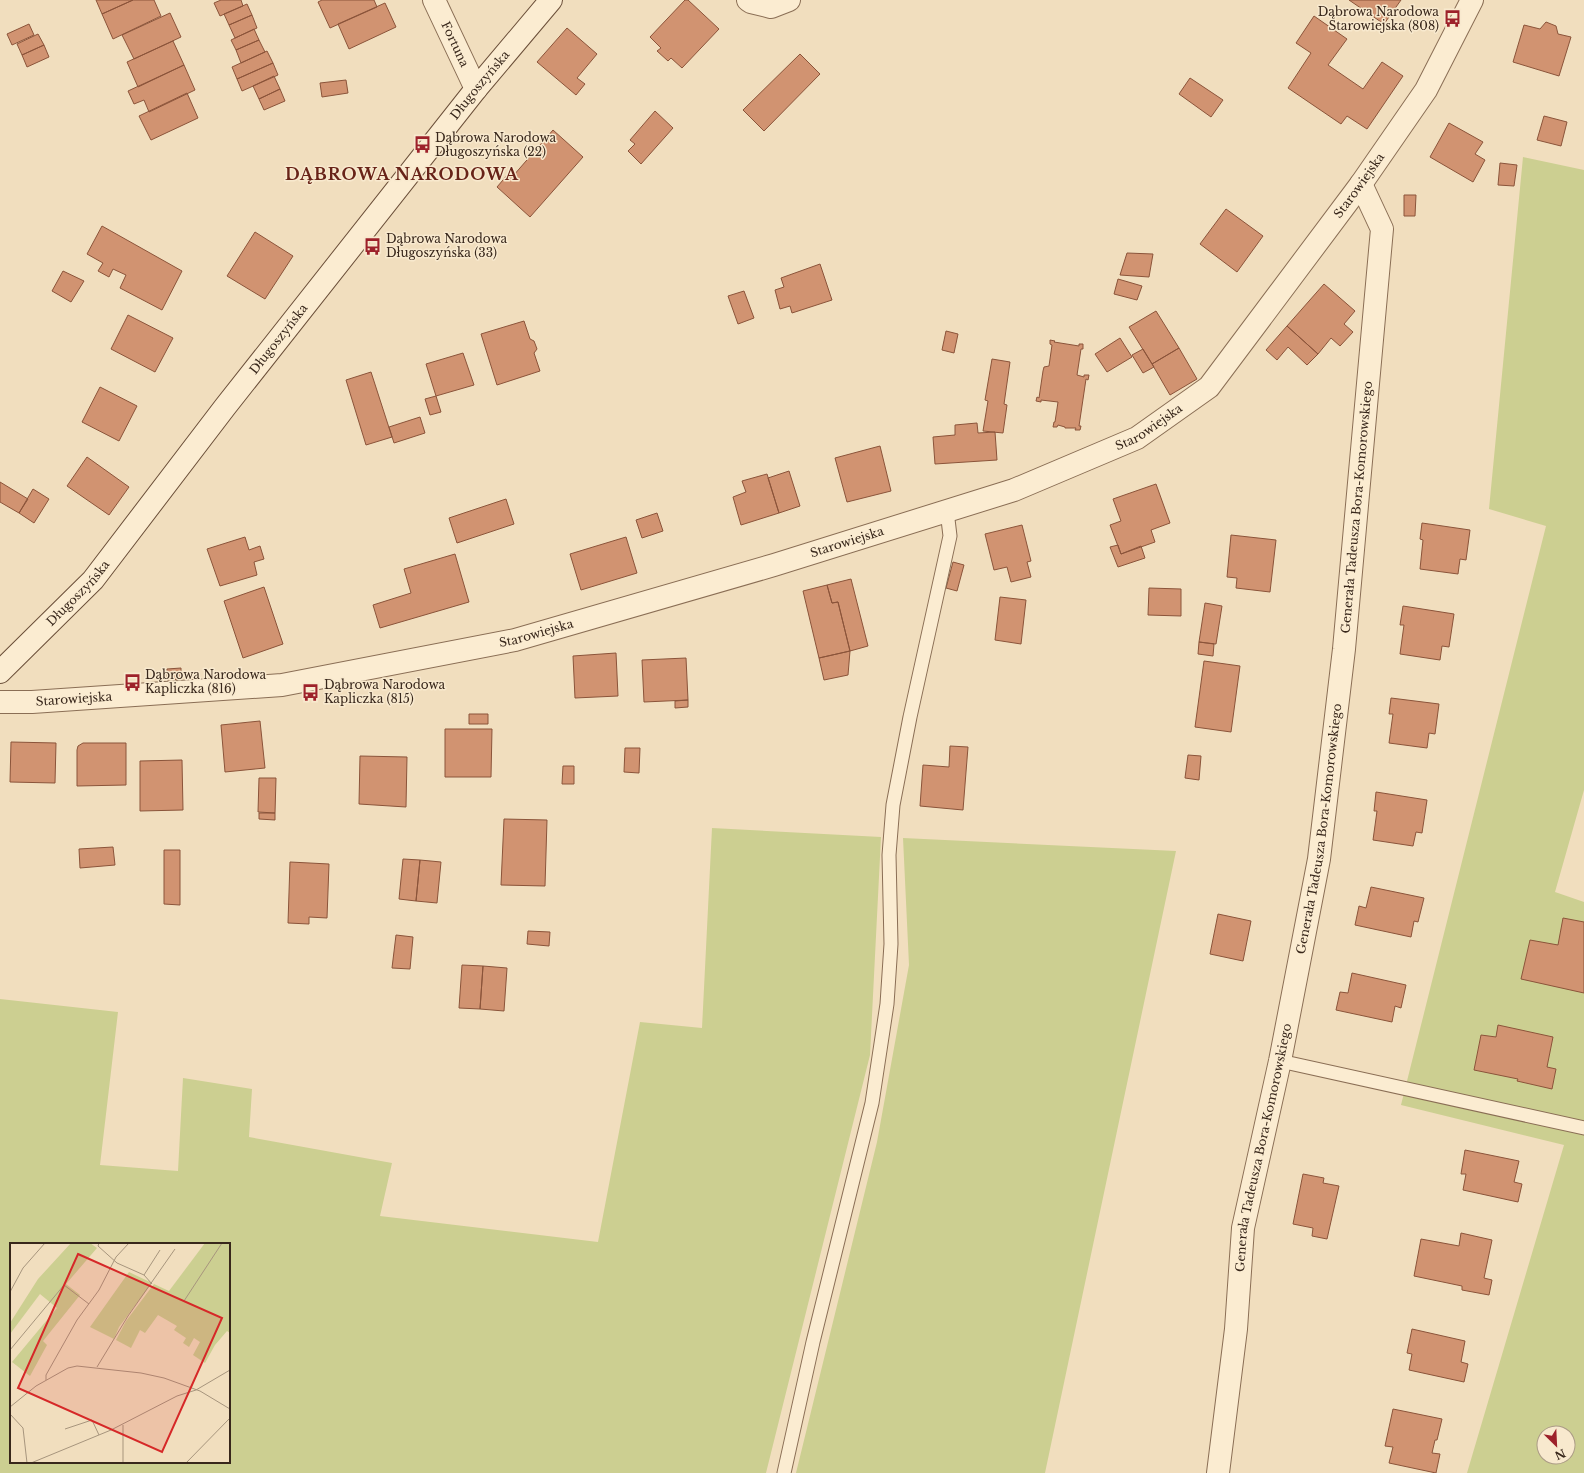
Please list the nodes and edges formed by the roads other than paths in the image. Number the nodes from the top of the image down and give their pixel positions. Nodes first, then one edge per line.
1 (434, 0) edge
2 (551, 0) edge
3 (748, 0) edge
4 (789, 0) edge
5 (1472, 0) edge
6 (476, 89) junction
7 (1360, 184) junction
8 (947, 511) junction
9 (0, 672) edge
10 (0, 702) edge
11 (1280, 1061) junction
12 (1584, 1128) edge
13 (784, 1473) edge
14 (1218, 1473) edge

1 - 6 street, Fortuna
2 - 6 street, Długoszyńska
3 - 4 street
5 - 7 street, Starowiejska
6 - 9 street, Długoszyńska
7 - 8 street, Starowiejska
7 - 11 street, Generała Tadeusza Bora-Komorowskiego
8 - 10 street, Starowiejska
8 - 13 lane
11 - 12 lane
11 - 14 street, Generała Tadeusza Bora-Komorowskiego

